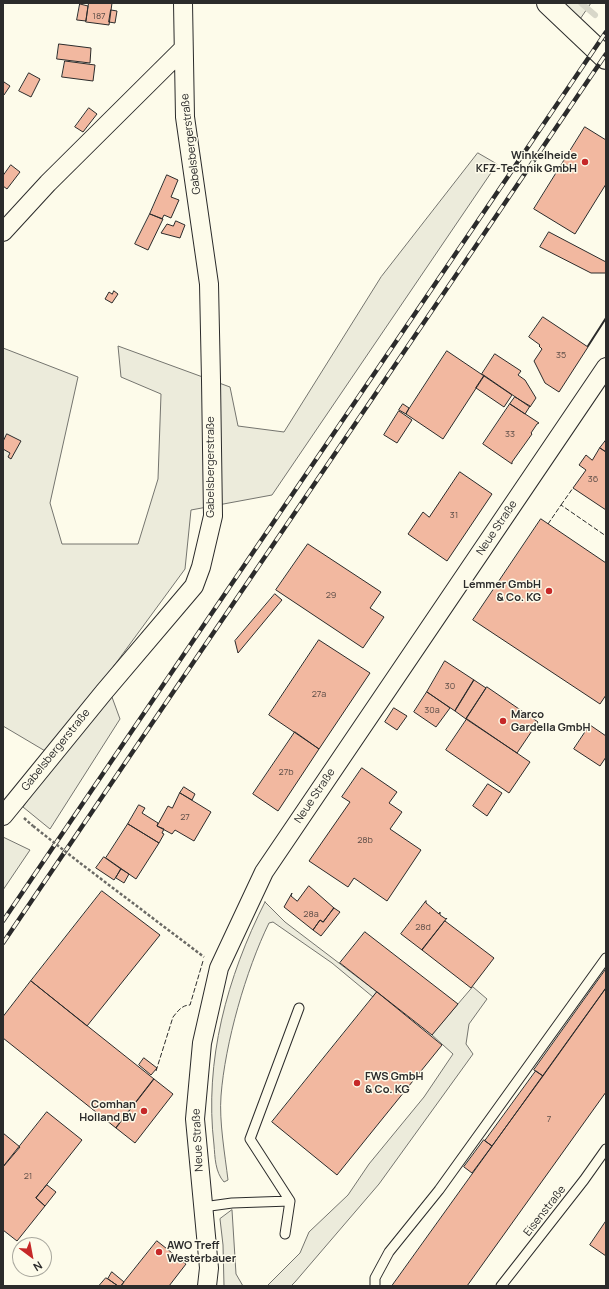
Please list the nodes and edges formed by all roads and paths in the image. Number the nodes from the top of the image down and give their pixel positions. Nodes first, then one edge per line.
1 (183, 3) edge
2 (548, 3) edge
3 (183, 49) junction
4 (606, 58) edge
5 (3, 232) edge
6 (606, 367) edge
7 (3, 816) edge
8 (33, 826) dead end
9 (606, 958) edge
10 (219, 968) junction
11 (298, 1008) dead end
12 (606, 1149) edge
13 (290, 1201) junction
14 (202, 1208) junction
15 (285, 1234) dead end
16 (207, 1286) edge
17 (375, 1286) edge
18 (501, 1286) edge

1 - 3 street, Gabelsbergerstraße
2 - 4 street
3 - 5 street
3 - 7 street, Gabelsbergerstraße
6 - 10 street, Neue Straße
8 - 10 path, bridge
9 - 17 lane
10 - 14 street, Neue Straße
11 - 13 lane
12 - 18 lane, Eisenstraße
13 - 14 lane
13 - 15 lane
14 - 16 street, Neue Straße

